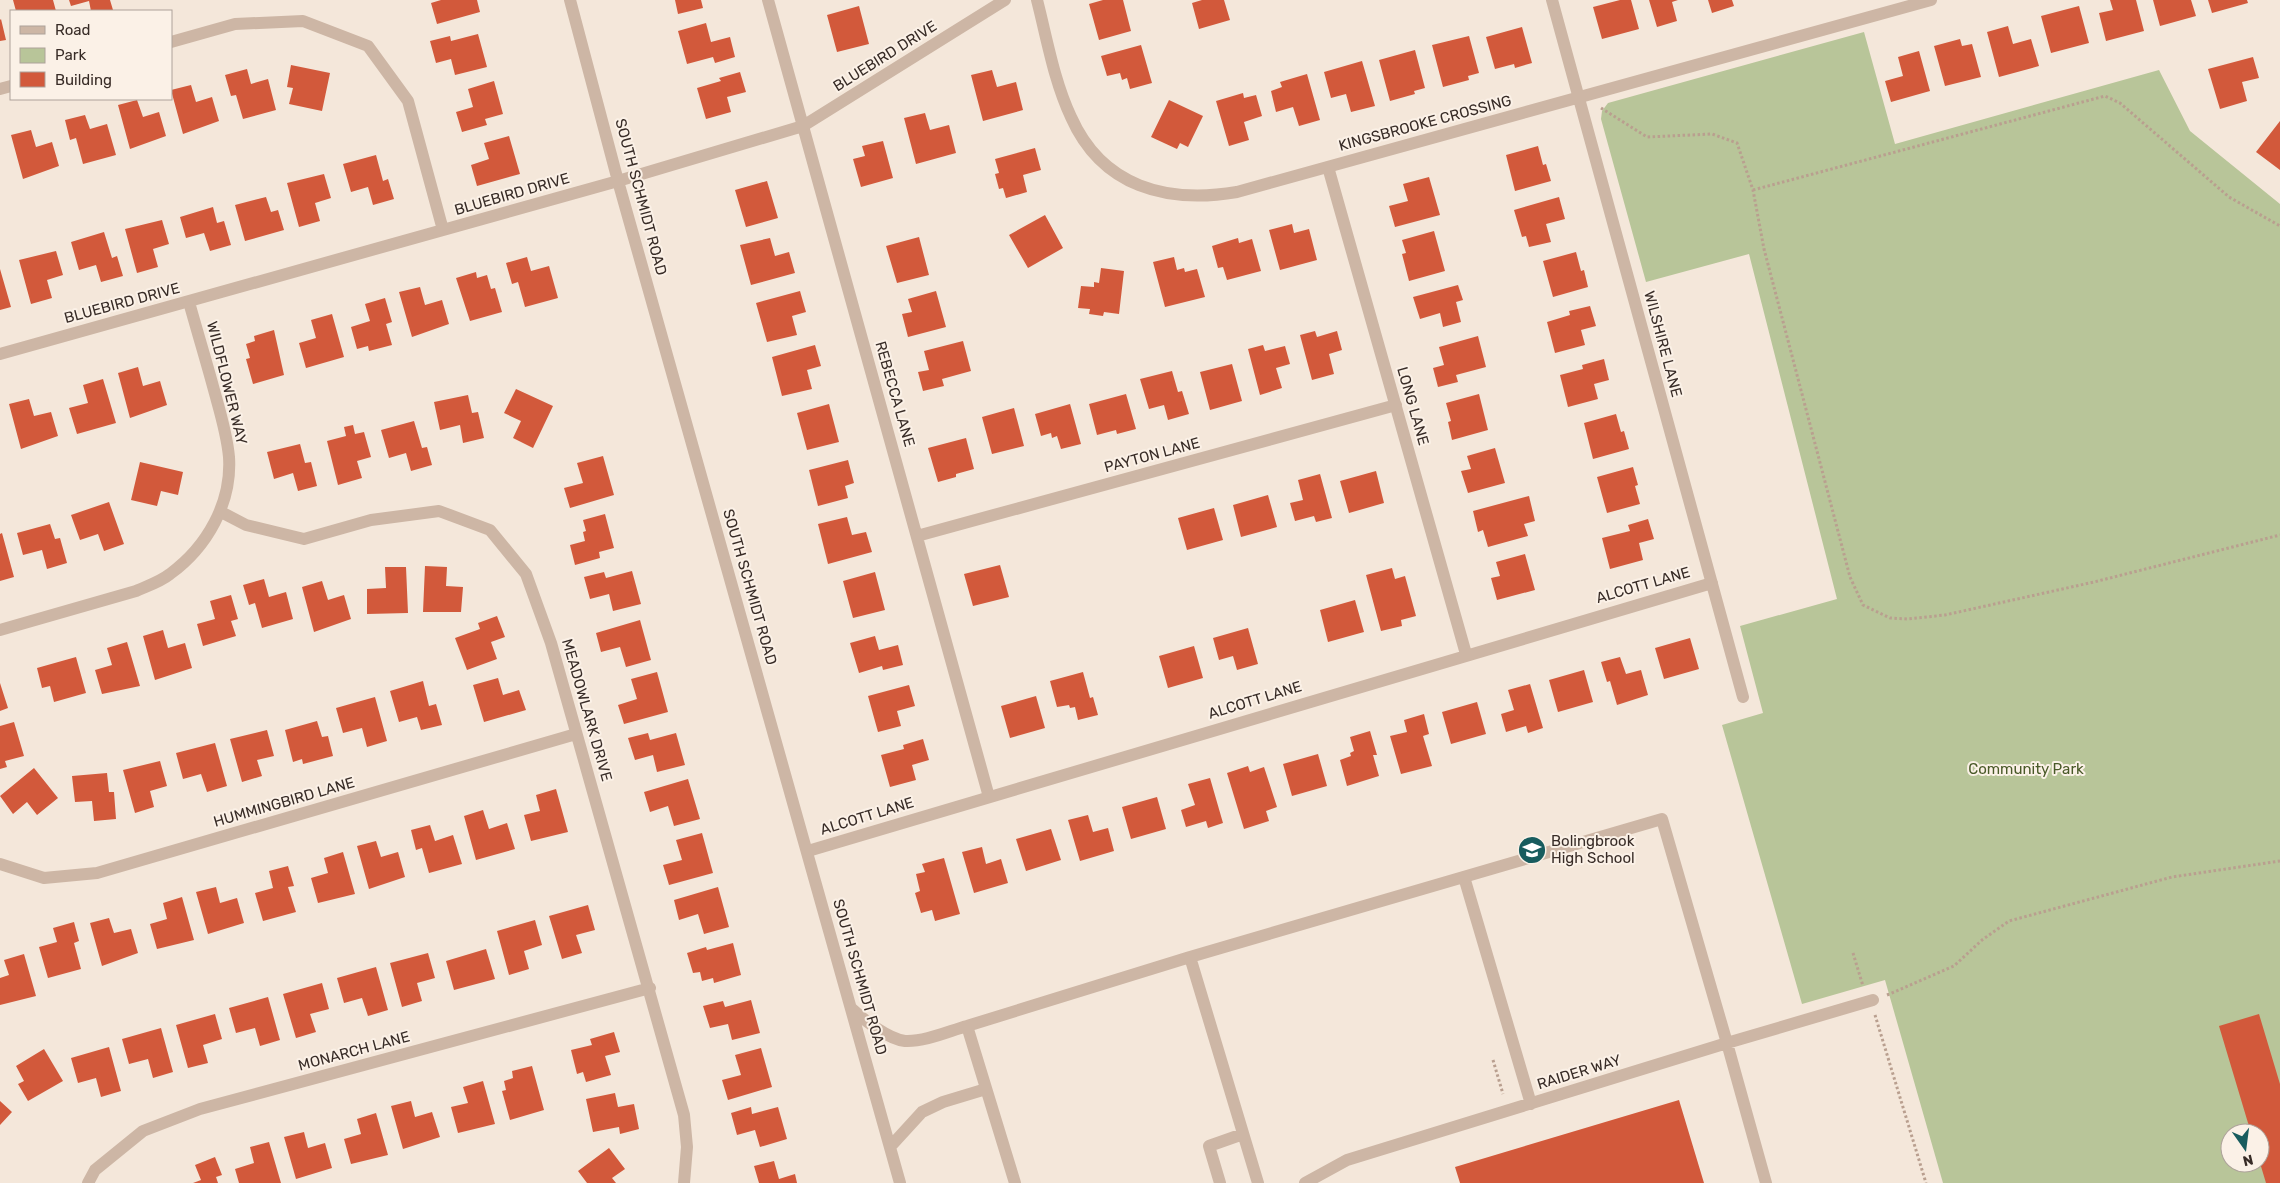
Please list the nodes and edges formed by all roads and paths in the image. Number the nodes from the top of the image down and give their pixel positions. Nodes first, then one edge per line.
1 (570, 0) edge
2 (768, 0) edge
3 (1005, 0) edge
4 (1038, 0) edge
5 (1552, 0) edge
6 (1931, 0) edge
7 (172, 42) edge
8 (1578, 97) junction
9 (803, 126) junction
10 (1328, 167) junction
11 (618, 181) junction
12 (1752, 190) junction
13 (2280, 226) edge
14 (443, 230) junction
15 (189, 302) junction
16 (0, 354) edge
17 (1396, 405) junction
18 (221, 512) junction
19 (2280, 535) edge
20 (917, 536) junction
21 (1712, 583) junction
22 (0, 630) edge
23 (1466, 654) junction
24 (1743, 697) dead end
25 (576, 734) junction
26 (988, 797) junction
27 (808, 851) junction
28 (2280, 861) edge
29 (0, 864) edge
30 (1464, 877) junction
31 (1853, 953) dead end
32 (1190, 957) junction
33 (650, 988) junction
34 (1871, 1001) junction
35 (852, 1009) junction
36 (967, 1026) junction
37 (1727, 1043) junction
38 (1492, 1060) dead end
39 (986, 1089) junction
40 (1503, 1094) dead end
41 (1532, 1104) junction
42 (1243, 1134) junction
43 (890, 1147) junction
44 (88, 1183) edge
45 (684, 1183) edge
46 (900, 1183) edge
47 (1016, 1183) edge
48 (1220, 1183) edge
49 (1258, 1183) edge
50 (1305, 1183) edge
51 (1766, 1183) edge
52 (1926, 1183) edge

1 - 11 street, SOUTH SCHMIDT ROAD
2 - 9 street, REBECCA LANE
3 - 9 street, BLUEBIRD DRIVE
4 - 10 street, KINGSBROOKE CROSSING
5 - 8 street, WILSHIRE LANE
6 - 8 street, KINGSBROOKE CROSSING
7 - 14 street
8 - 10 street, KINGSBROOKE CROSSING
8 - 12 path
8 - 21 street, WILSHIRE LANE
9 - 11 street, BLUEBIRD DRIVE
9 - 20 street, REBECCA LANE
10 - 17 street, LONG LANE
11 - 14 street, BLUEBIRD DRIVE
11 - 27 street, SOUTH SCHMIDT ROAD
12 - 13 path
12 - 19 path
14 - 15 street, BLUEBIRD DRIVE
15 - 16 street, BLUEBIRD DRIVE
15 - 18 street, WILDFLOWER WAY
17 - 20 street, PAYTON LANE
17 - 23 street, LONG LANE
18 - 22 street, WILDFLOWER WAY
18 - 25 street, MEADOWLARK DRIVE
20 - 26 street, REBECCA LANE
21 - 23 street, ALCOTT LANE
21 - 24 street, WILSHIRE LANE
23 - 26 street, ALCOTT LANE
25 - 29 street, HUMMINGBIRD LANE
25 - 33 street, MEADOWLARK DRIVE
26 - 27 street, ALCOTT LANE
27 - 35 street, SOUTH SCHMIDT ROAD
28 - 34 path
30 - 32 street
30 - 37 street
30 - 41 street
31 - 34 path
32 - 36 street
32 - 42 street
33 - 44 street, MONARCH LANE
33 - 45 street, MEADOWLARK DRIVE
34 - 37 street, RAIDER WAY
34 - 52 path
35 - 36 street
35 - 43 street, SOUTH SCHMIDT ROAD
36 - 39 street
37 - 41 street, RAIDER WAY
37 - 51 street
38 - 40 path
39 - 43 street
39 - 47 street
41 - 50 street, RAIDER WAY
42 - 48 street
42 - 49 street
43 - 46 street, SOUTH SCHMIDT ROAD

